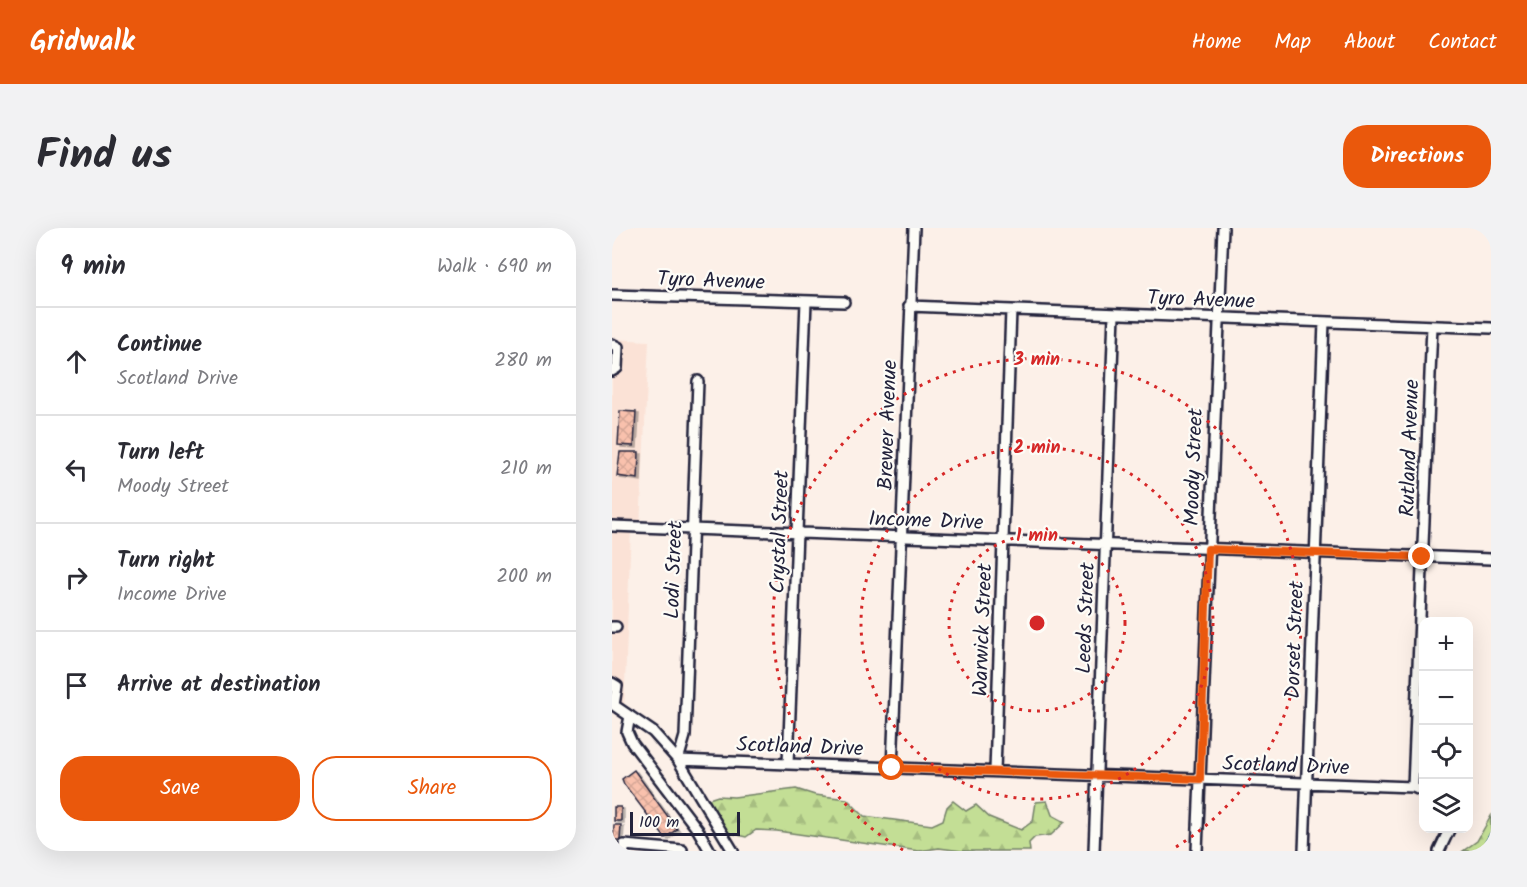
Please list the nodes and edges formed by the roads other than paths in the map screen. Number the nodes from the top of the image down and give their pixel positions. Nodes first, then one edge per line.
1 (914, 228) edge
2 (1223, 228) edge
3 (612, 295) edge
4 (806, 301) junction
5 (844, 302) dead end
6 (909, 306) junction
7 (1011, 310) junction
8 (1114, 314) junction
9 (1217, 317) junction
10 (1323, 322) junction
11 (1432, 326) junction
12 (1491, 328) edge
13 (612, 344) edge
14 (612, 371) edge
15 (698, 381) dead end
16 (612, 526) edge
17 (693, 529) junction
18 (796, 533) junction
19 (900, 537) junction
20 (1003, 541) junction
21 (1105, 544) junction
22 (1208, 549) junction
23 (1315, 552) junction
24 (1422, 557) junction
25 (1491, 559) edge
26 (612, 683) edge
27 (613, 705) edge
28 (630, 716) junction
29 (678, 760) junction
30 (788, 764) junction
31 (892, 768) junction
32 (994, 771) junction
33 (1097, 776) junction
34 (1200, 779) junction
35 (1307, 783) junction
36 (1413, 787) junction
37 (1419, 790) edge
38 (719, 825) junction
39 (1448, 833) edge
40 (701, 835) junction
41 (682, 850) edge
42 (624, 851) edge
43 (710, 851) edge
44 (733, 851) edge
45 (1094, 851) edge
46 (1197, 851) edge
47 (1304, 851) edge
48 (1439, 851) edge

1 - 6 street, Brewer Avenue
2 - 9 street, Moody Street
3 - 4 street, Tyro Avenue
4 - 5 street, Tyro Avenue
4 - 18 street, Crystal Street
6 - 7 street, Tyro Avenue
6 - 19 street, Brewer Avenue
7 - 8 street, Tyro Avenue
7 - 20 street, Warwick Street
8 - 9 street, Tyro Avenue
8 - 21 street, Leeds Street
9 - 10 street, Tyro Avenue
9 - 22 street, Moody Street
10 - 11 street, Tyro Avenue
10 - 23 street, Dorset Street
11 - 12 street, Tyro Avenue
11 - 24 street, Rutland Avenue
13 - 14 street
15 - 17 street, Lodi Street
16 - 17 street, Income Drive
17 - 18 street, Income Drive
17 - 29 street, Lodi Street
18 - 19 street, Income Drive
18 - 30 street, Crystal Street
19 - 20 street, Income Drive
19 - 31 street, Brewer Avenue
20 - 21 street, Income Drive
20 - 32 street, Warwick Street
21 - 22 street, Income Drive
21 - 33 street, Leeds Street
22 - 23 street, Income Drive
22 - 34 street, Moody Street
23 - 24 street, Income Drive
23 - 35 street, Dorset Street
24 - 25 street, Income Drive
24 - 36 street, Rutland Avenue
26 - 27 street
27 - 28 street
28 - 29 street
28 - 40 street
29 - 30 street, Scotland Drive
29 - 38 street
30 - 31 street, Scotland Drive
31 - 32 street, Scotland Drive
32 - 33 street, Scotland Drive
33 - 34 street, Scotland Drive
33 - 45 street, Leeds Street
34 - 35 street, Scotland Drive
34 - 46 street, Moody Street
35 - 36 street, Scotland Drive
35 - 47 street, Dorset Street
36 - 37 street, Scotland Drive
38 - 40 street
38 - 44 street
39 - 48 street
40 - 43 street
41 - 42 street

